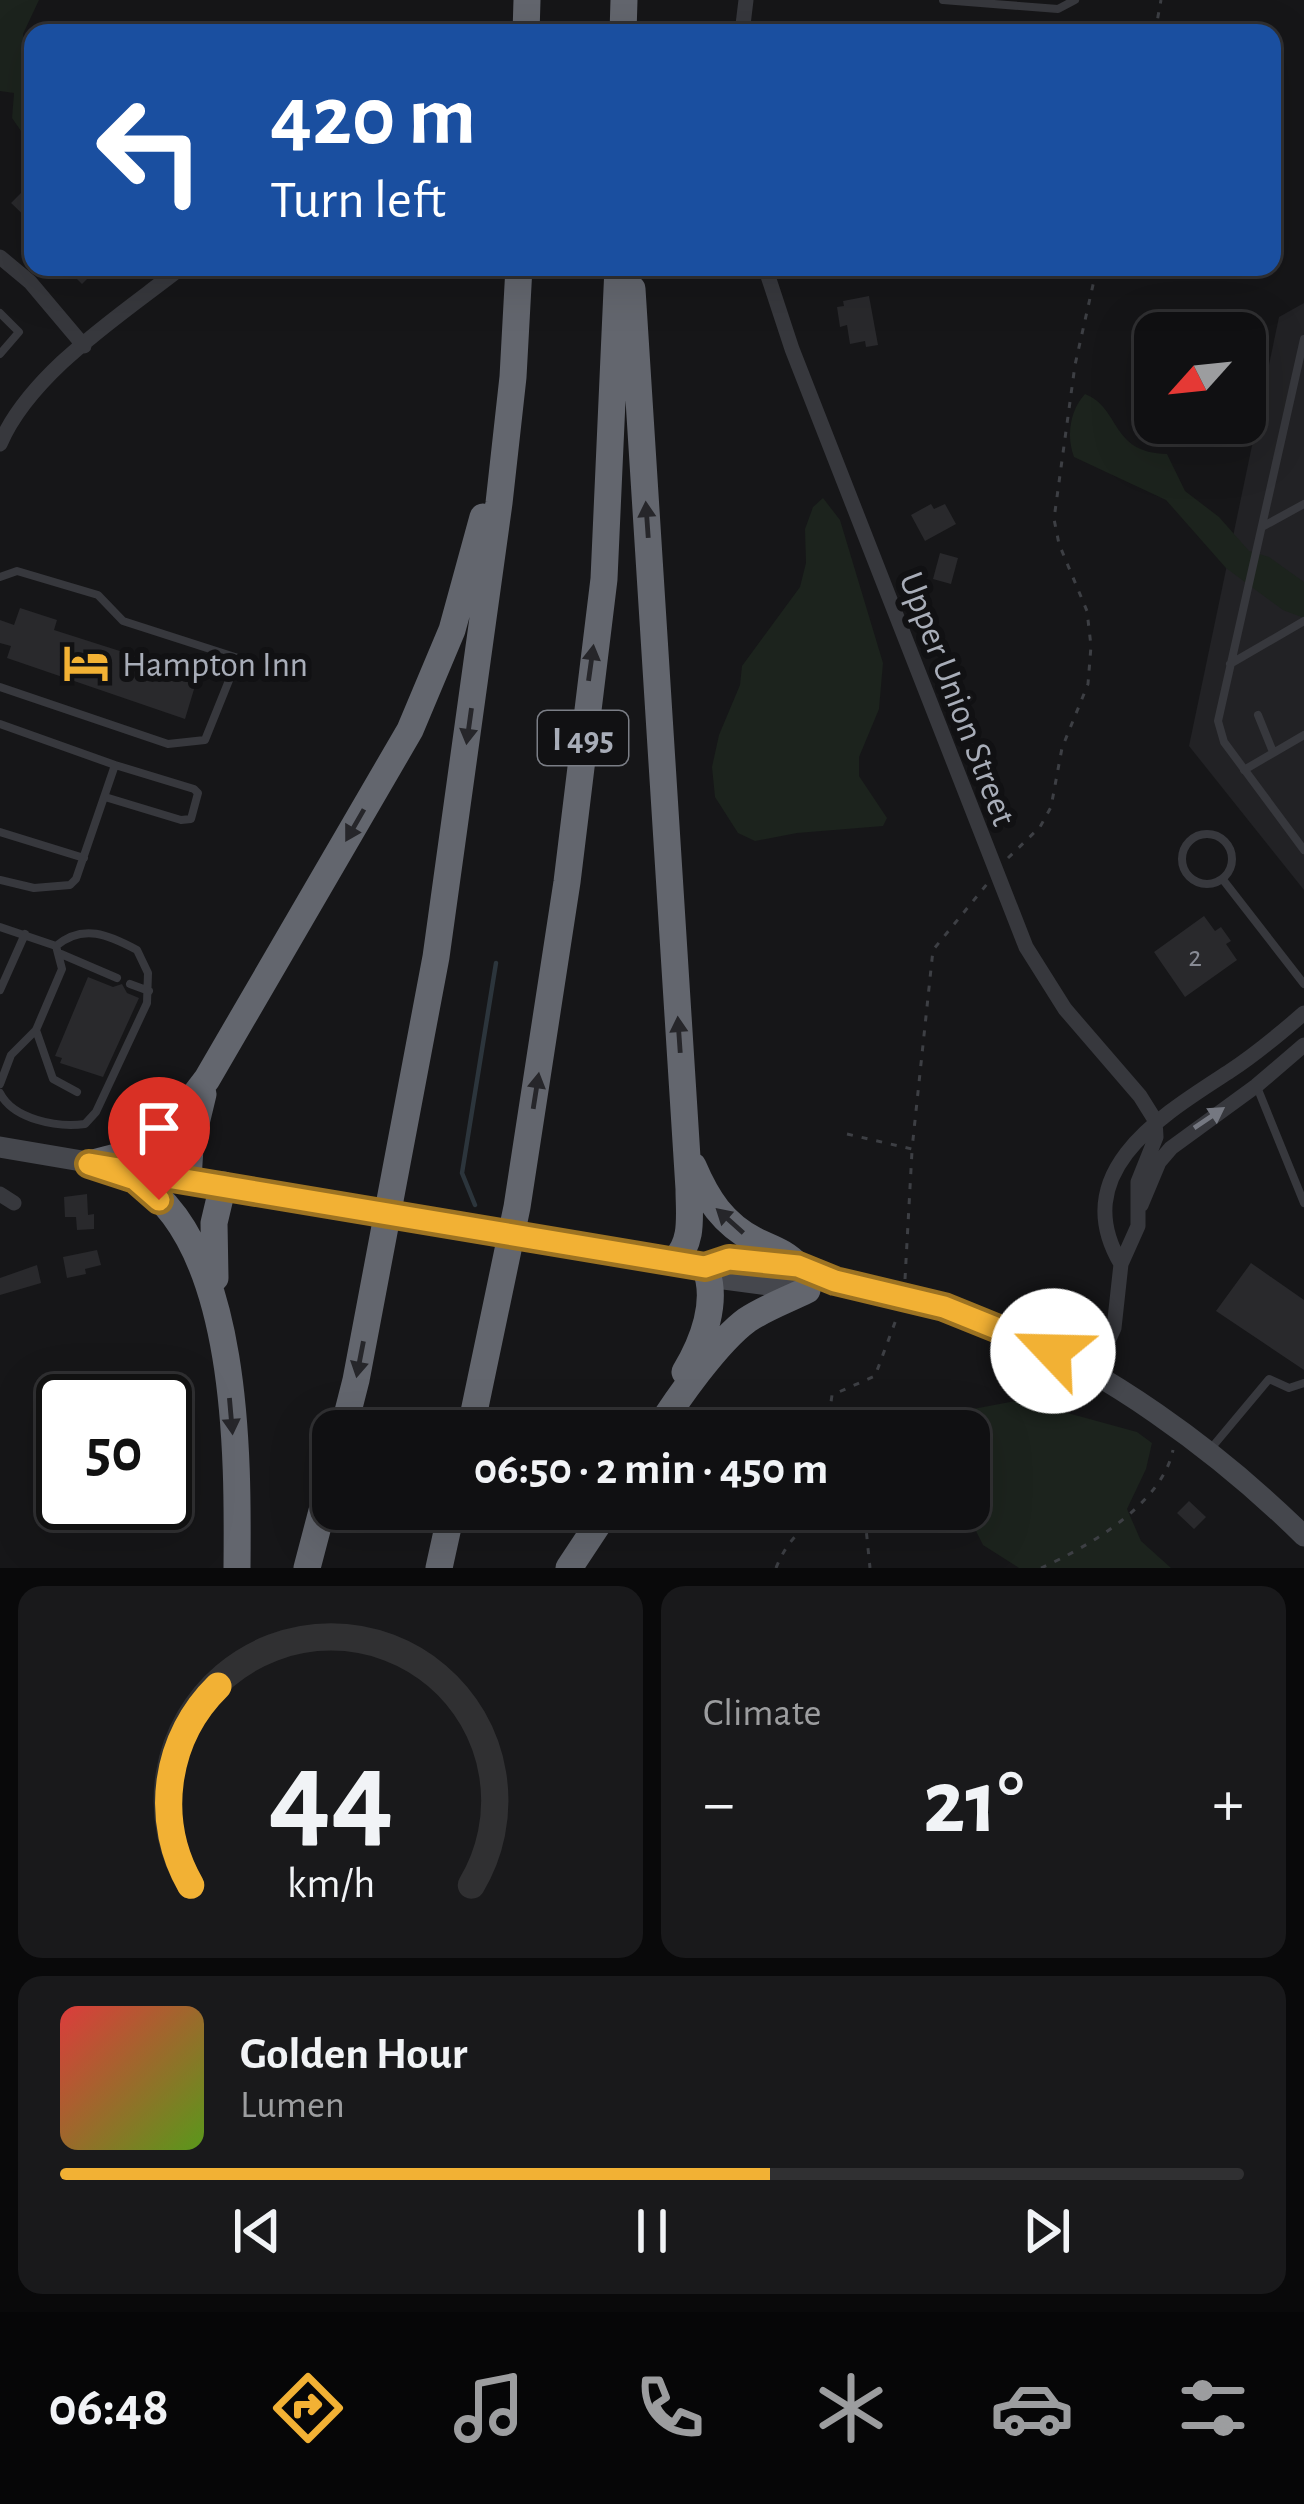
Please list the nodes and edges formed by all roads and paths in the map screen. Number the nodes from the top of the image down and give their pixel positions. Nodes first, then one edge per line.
1 (943, 0) edge
2 (1075, 0) edge
3 (0, 257) edge
4 (171, 276) edge
5 (519, 276) edge
6 (618, 276) edge
7 (632, 276) edge
8 (768, 276) edge
9 (1095, 276) edge
10 (0, 313) edge
11 (517, 318) junction
12 (1304, 338) edge
13 (84, 346) junction
14 (0, 354) edge
15 (0, 445) edge
16 (1304, 503) edge
17 (1261, 528) junction
18 (0, 577) edge
19 (1304, 622) edge
20 (1230, 664) junction
21 (0, 687) edge
22 (1258, 715) dead end
23 (0, 724) edge
24 (1304, 735) edge
25 (1274, 753) junction
26 (116, 764) junction
27 (1244, 770) junction
28 (105, 797) junction
29 (0, 832) edge
30 (1303, 846) edge
31 (83, 858) junction
32 (995, 873) junction
33 (0, 880) edge
34 (1224, 880) junction
35 (0, 927) edge
36 (25, 934) junction
37 (58, 950) junction
38 (116, 978) dead end
39 (130, 984) dead end
40 (1304, 984) edge
41 (0, 990) edge
42 (149, 991) junction
43 (1304, 1012) edge
44 (36, 1030) junction
45 (1304, 1045) edge
46 (207, 1079) junction
47 (1256, 1086) junction
48 (0, 1089) edge
49 (77, 1092) dead end
50 (1155, 1120) junction
51 (847, 1133) dead end
52 (0, 1147) edge
53 (913, 1149) junction
54 (686, 1151) junction
55 (89, 1164) junction
56 (188, 1179) junction
57 (223, 1185) junction
58 (1304, 1203) edge
59 (1140, 1208) junction
60 (674, 1261) junction
61 (1121, 1264) junction
62 (708, 1267) junction
63 (802, 1278) junction
64 (904, 1296) junction
65 (215, 1300) junction
66 (1093, 1373) junction
67 (1304, 1384) edge
68 (677, 1399) junction
69 (348, 1410) edge
70 (475, 1410) edge
71 (670, 1410) edge
72 (830, 1410) edge
73 (1178, 1431) junction
74 (1207, 1453) junction
75 (317, 1530) edge
76 (447, 1530) edge
77 (594, 1530) edge
78 (799, 1530) edge
79 (866, 1530) edge
80 (1304, 1536) edge
81 (237, 1568) edge
82 (307, 1568) edge
83 (439, 1568) edge
84 (569, 1568) edge
85 (776, 1568) edge
86 (870, 1568) edge
87 (1040, 1568) edge

1 - 2 lane
3 - 13 street
4 - 13 street
5 - 11 highway
70 -> 6 highway, I 495
54 -> 7 highway
8 - 32 street, Upper Union Street
9 - 32 path
10 - 14 lane
11 -> 46 highway
11 -> 69 highway
12 - 17 lane
13 - 15 street
16 - 17 lane
17 - 20 lane
18 - 21 lane
19 - 20 lane
20 - 27 lane
22 - 25 lane
23 - 26 lane
24 - 25 lane
25 - 27 lane
26 - 28 lane
26 - 28 lane
27 - 30 lane
28 - 31 lane
29 - 31 lane
31 - 33 lane
32 - 50 street, Upper Union Street
32 - 53 path
34 - 34 lane
34 - 40 lane
35 - 36 lane
36 - 37 lane
36 - 41 lane
37 - 38 lane
37 - 42 lane
37 - 44 lane
39 - 42 lane
42 - 48 lane
43 - 50 street
44 - 48 lane
44 - 49 lane
45 - 47 street
46 - 55 highway
46 - 56 highway
47 - 58 lane
59 -> 47 street
50 - 59 street
50 - 61 street
51 - 53 path
52 - 55 main road
53 - 64 path
54 - 60 highway
63 -> 54 highway
55 - 56 main road
55 - 65 highway
56 - 57 main road
57 - 60 main road
57 - 65 highway
59 - 61 street
60 - 62 main road
61 - 66 street
62 - 63 main road
62 - 68 highway
63 - 64 main road
63 - 68 highway
64 - 66 main road
64 - 72 path
65 -> 81 highway
66 - 73 main road
67 - 74 lane
68 - 71 highway
73 - 74 main road
73 - 87 path
74 - 80 main road
75 - 82 highway
76 - 83 highway
77 - 84 highway
78 - 85 path
79 - 86 path

